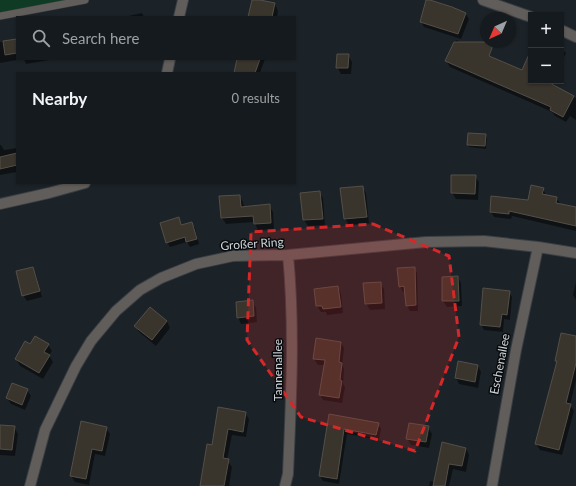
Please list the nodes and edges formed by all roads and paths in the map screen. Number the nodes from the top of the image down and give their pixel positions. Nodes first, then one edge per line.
1 (85, 0) edge
2 (183, 0) edge
3 (483, 0) edge
4 (0, 16) edge
5 (179, 16) edge
6 (528, 16) edge
7 (564, 32) edge
8 (576, 38) edge
9 (170, 60) edge
10 (167, 72) edge
11 (81, 184) edge
12 (0, 204) edge
13 (538, 247) junction
14 (576, 253) edge
15 (288, 255) junction
16 (30, 486) edge
17 (285, 486) edge
18 (492, 486) edge

1 - 4 lane
2 - 5 street
3 - 6 street
7 - 8 street
9 - 10 street
11 - 12 street
13 - 14 street, Großer Ring
13 - 15 street, Großer Ring
13 - 18 street, Eschenallee
15 - 16 street, Großer Ring
15 - 17 street, Tannenallee

